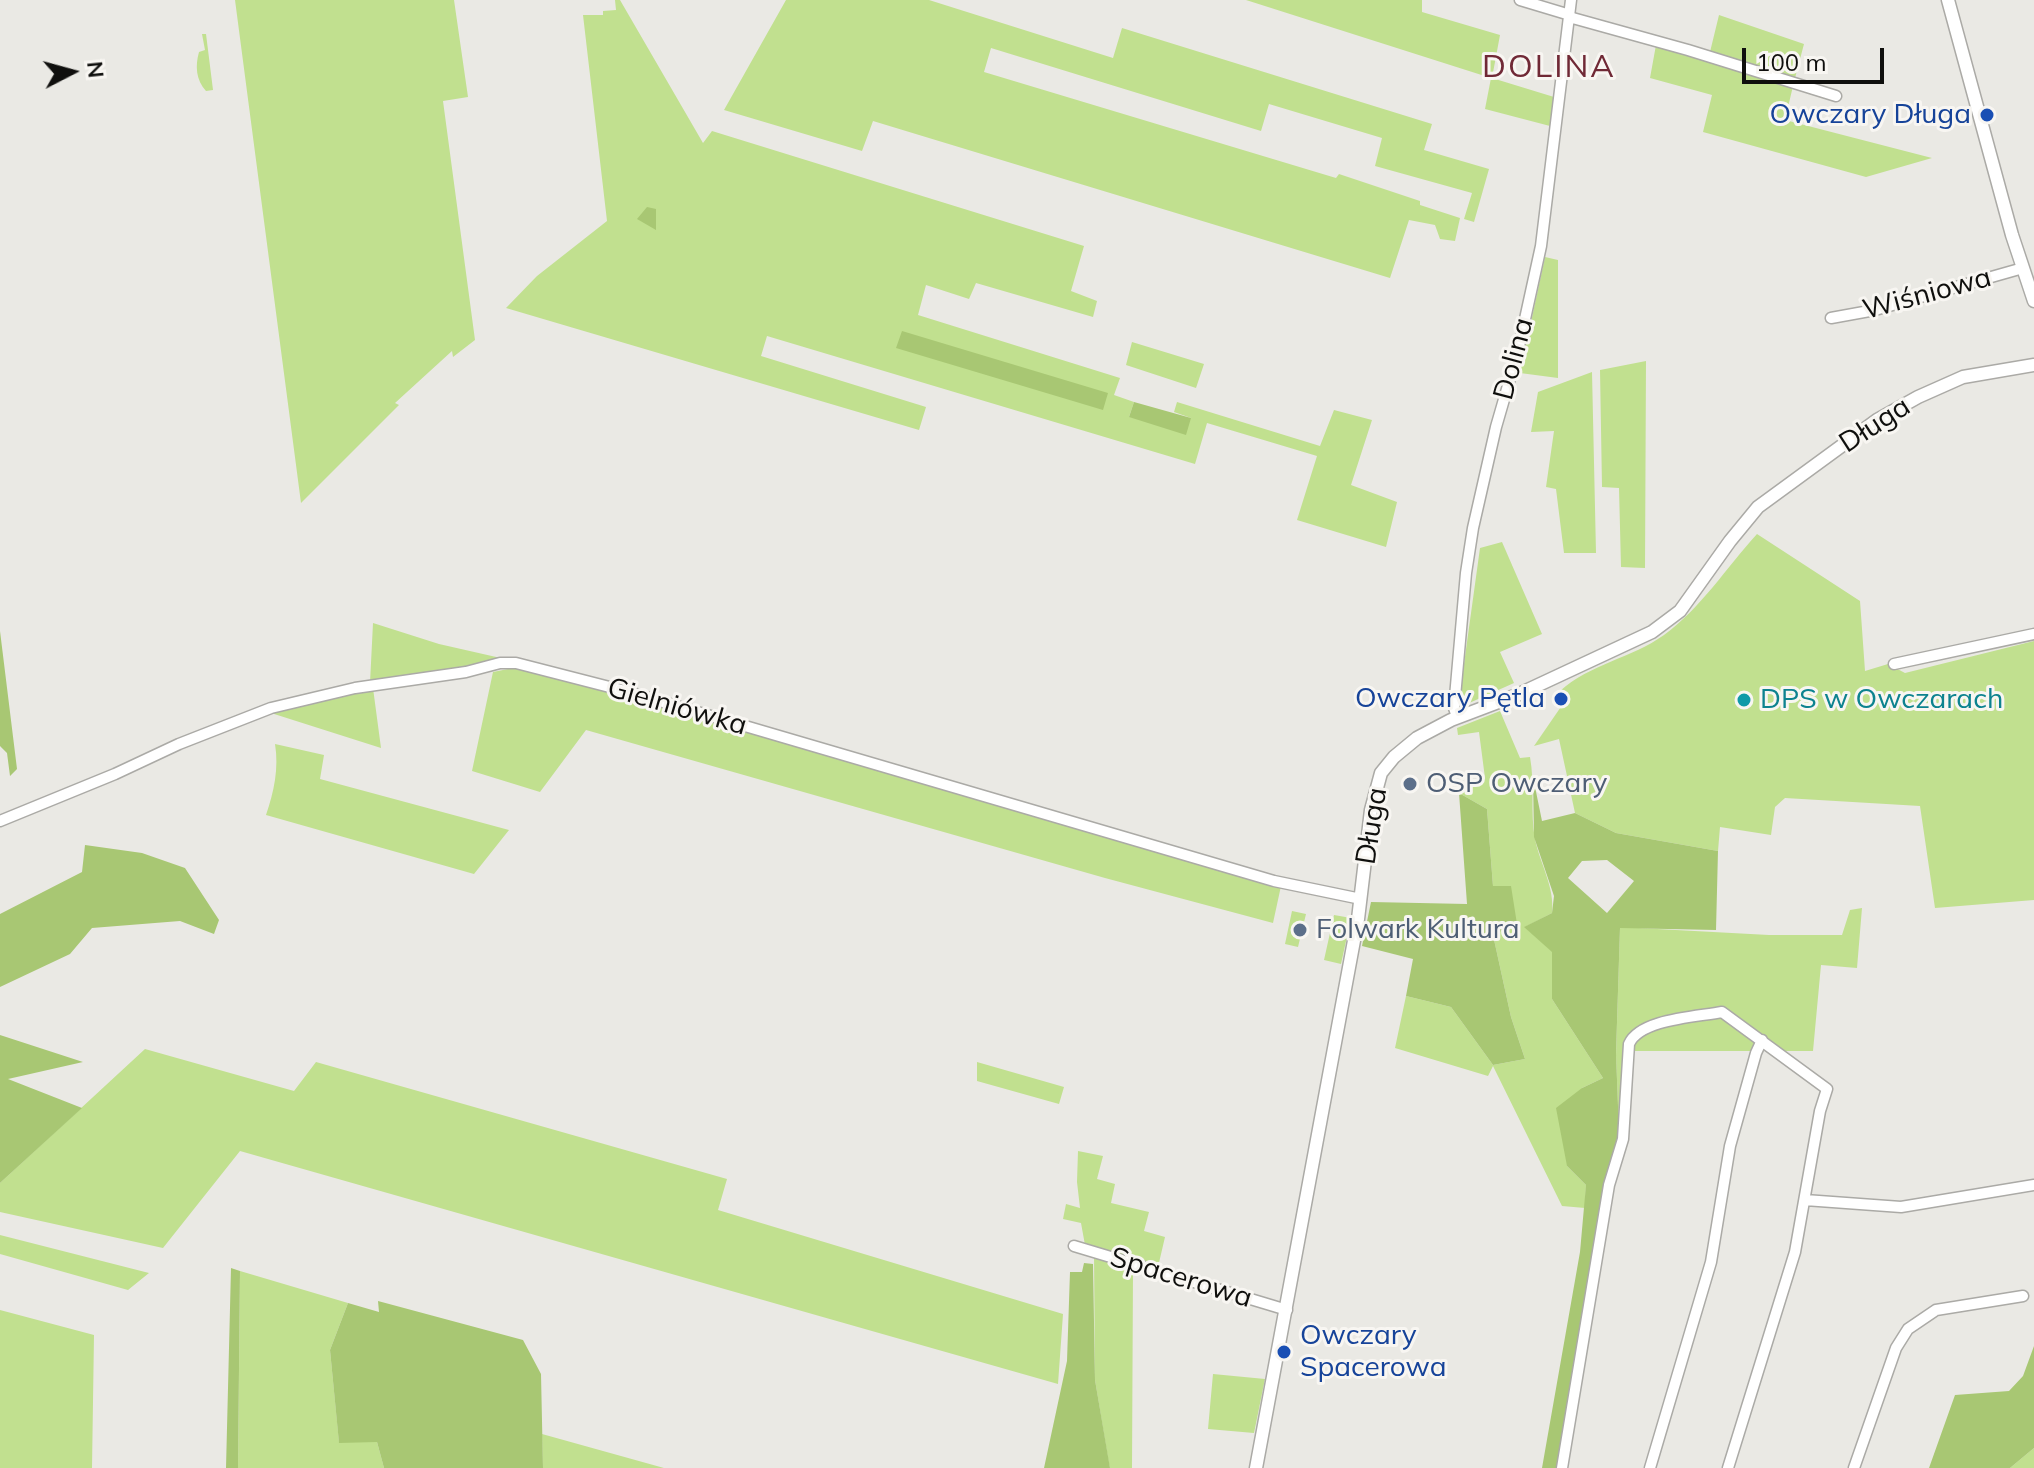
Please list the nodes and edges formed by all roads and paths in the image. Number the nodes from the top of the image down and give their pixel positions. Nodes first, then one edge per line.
1 (1520, 0) edge
2 (1571, 0) edge
3 (1948, 0) edge
4 (1569, 16) junction
5 (1836, 96) dead end
6 (2023, 268) junction
7 (2034, 301) edge
8 (1831, 318) dead end
9 (2034, 365) edge
10 (2034, 634) edge
11 (1894, 664) dead end
12 (1457, 717) junction
13 (0, 821) edge
14 (1361, 899) junction
15 (1762, 1040) junction
16 (2034, 1185) edge
17 (1805, 1200) junction
18 (1074, 1246) dead end
19 (2023, 1296) dead end
20 (1287, 1310) junction
21 (1256, 1468) edge
22 (1562, 1468) edge
23 (1650, 1468) edge
24 (1728, 1468) edge
25 (1854, 1468) edge

1 - 4 street
2 - 4 street, Dolina
3 - 6 street
4 - 5 street
4 - 12 street, Dolina
6 - 7 street
6 - 8 street, Wiśniowa
9 - 12 street, Długa
10 - 11 street
12 - 14 street, Długa
13 - 14 street, Gielniówka
14 - 20 street, Długa
15 - 17 street
15 - 22 street
15 - 23 street
16 - 17 street
17 - 24 street
18 - 20 street, Spacerowa
19 - 25 street
20 - 21 street, Długa

